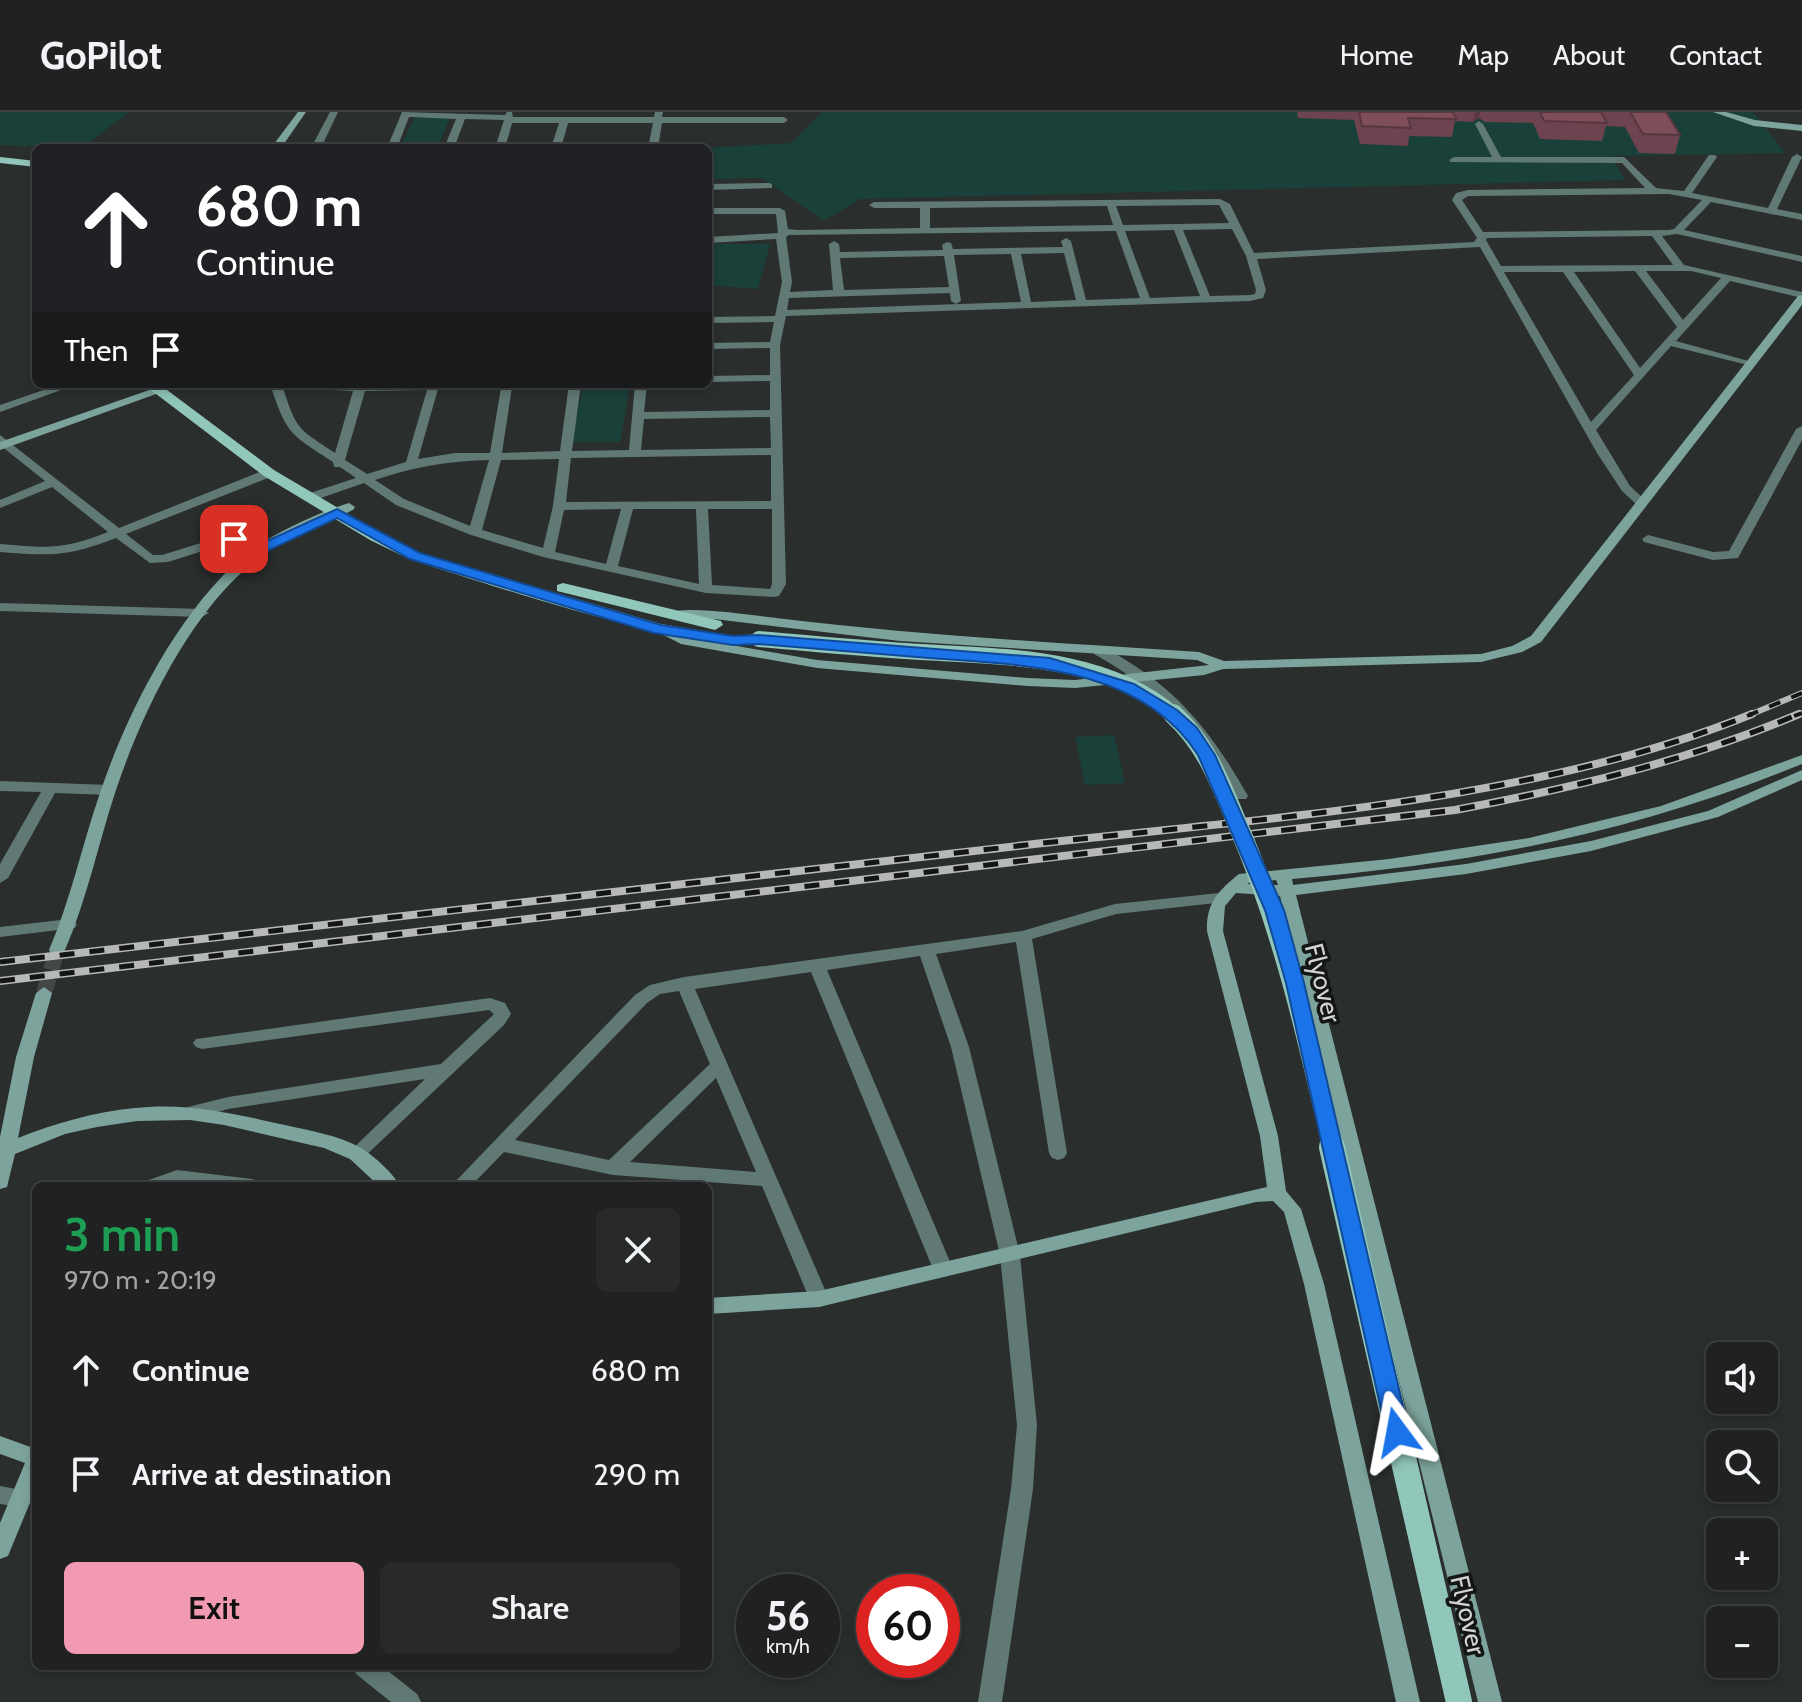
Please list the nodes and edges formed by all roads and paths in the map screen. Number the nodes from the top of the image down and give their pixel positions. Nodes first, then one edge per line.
1 (302, 112) edge
2 (313, 112) edge
3 (334, 112) edge
4 (1717, 112) edge
5 (405, 113) edge
6 (658, 116) edge
7 (509, 117) edge
8 (461, 118) junction
9 (564, 120) junction
10 (784, 120) dead end
11 (1479, 124) dead end
12 (1802, 128) edge
13 (279, 144) edge
14 (290, 144) edge
15 (318, 144) edge
16 (393, 144) edge
17 (451, 144) edge
18 (501, 144) edge
19 (557, 144) edge
20 (654, 144) edge
21 (1712, 157) dead end
22 (1797, 157) dead end
23 (0, 158) edge
24 (1454, 160) dead end
25 (1498, 160) junction
26 (32, 161) edge
27 (769, 186) dead end
28 (712, 187) edge
29 (1652, 190) junction
30 (1687, 193) junction
31 (1710, 198) junction
32 (1110, 202) junction
33 (874, 205) dead end
34 (925, 205) junction
35 (1772, 210) junction
36 (712, 211) edge
37 (1802, 217) edge
38 (1119, 226) junction
39 (1177, 226) junction
40 (1235, 226) junction
41 (1063, 228) junction
42 (925, 230) junction
43 (944, 230) junction
44 (1677, 231) junction
45 (833, 232) junction
46 (783, 234) junction
47 (1655, 234) junction
48 (1481, 238) junction
49 (712, 240) edge
50 (1068, 250) junction
51 (1015, 251) junction
52 (948, 252) junction
53 (834, 255) junction
54 (1251, 256) junction
55 (1802, 259) edge
56 (1680, 267) junction
57 (1566, 268) junction
58 (1638, 268) junction
59 (1498, 269) junction
60 (1728, 277) junction
61 (953, 290) junction
62 (839, 294) junction
63 (786, 295) junction
64 (1802, 296) edge
65 (1206, 299) junction
66 (1081, 301) junction
67 (1146, 301) junction
68 (1026, 303) junction
69 (957, 306) junction
70 (780, 316) junction
71 (712, 320) edge
72 (1682, 326) junction
73 (1668, 342) junction
74 (775, 345) junction
75 (712, 346) edge
76 (1748, 364) junction
77 (1639, 374) junction
78 (775, 378) junction
79 (712, 379) edge
80 (60, 388) edge
81 (152, 388) edge
82 (160, 388) edge
83 (160, 388) edge
84 (277, 388) edge
85 (359, 388) edge
86 (432, 388) edge
87 (507, 388) edge
88 (574, 388) edge
89 (641, 388) edge
90 (0, 409) edge
91 (775, 413) junction
92 (638, 416) junction
93 (1802, 429) edge
94 (1590, 430) junction
95 (3, 443) edge
96 (775, 451) junction
97 (635, 453) junction
98 (496, 455) junction
99 (566, 455) junction
100 (338, 464) junction
101 (411, 464) junction
102 (269, 473) junction
103 (364, 480) junction
104 (54, 482) junction
105 (317, 494) junction
106 (1640, 501) junction
107 (0, 504) edge
108 (628, 505) junction
109 (776, 505) junction
110 (559, 506) junction
111 (702, 506) junction
112 (343, 510) junction
113 (475, 532) junction
114 (116, 535) junction
115 (1648, 539) dead end
116 (0, 548) edge
117 (265, 548) junction
118 (548, 554) junction
119 (611, 567) junction
120 (706, 589) junction
121 (0, 607) edge
122 (202, 613) junction
123 (670, 614) junction
124 (692, 628) junction
125 (659, 629) junction
126 (1099, 651) junction
127 (1222, 665) junction
128 (1142, 676) junction
129 (1802, 759) edge
130 (1802, 774) edge
131 (0, 786) edge
132 (51, 787) junction
133 (109, 790) junction
134 (1241, 796) dead end
135 (0, 878) edge
136 (1286, 881) junction
137 (1225, 893) junction
138 (69, 924) junction
139 (0, 932) edge
140 (1023, 936) junction
141 (926, 949) junction
142 (57, 950) tunnel mouth
143 (816, 964) junction
144 (684, 983) junction
145 (44, 993) tunnel mouth
146 (202, 1043) dead end
147 (719, 1065) junction
148 (444, 1070) junction
149 (190, 1113) junction
150 (500, 1144) junction
151 (4, 1153) edge
152 (1058, 1153) dead end
153 (356, 1154) junction
154 (613, 1168) junction
155 (769, 1180) junction
156 (0, 1182) edge
157 (164, 1182) edge
158 (219, 1182) edge
159 (387, 1182) edge
160 (464, 1182) edge
161 (1277, 1194) junction
162 (1010, 1255) junction
163 (943, 1269) junction
164 (819, 1299) junction
165 (712, 1306) edge
166 (0, 1445) edge
167 (32, 1458) edge
168 (32, 1465) edge
169 (9, 1497) edge
170 (0, 1549) edge
171 (369, 1670) edge
172 (409, 1702) edge
173 (990, 1702) edge
174 (1408, 1702) edge
175 (1459, 1702) edge
176 (1490, 1702) edge

1 - 13 street
2 - 14 street
3 - 15 street
4 - 12 street
5 - 8 street
5 - 16 street
6 - 9 street
6 - 10 street
6 - 20 street
7 - 8 street
7 - 9 street
7 - 18 street
8 - 17 street
9 - 19 street
11 - 25 street
21 - 30 street
22 - 35 street
23 - 26 main road
24 - 25 street
25 - 29 street
27 - 28 street
29 - 30 street
29 - 48 street
30 - 31 street
31 - 35 street
31 - 44 street
32 - 34 street
32 - 38 street
32 - 40 street
33 - 34 street
34 - 42 street
35 - 37 street
36 - 46 street
38 - 39 street
38 - 41 street
38 - 67 street
39 - 40 street
39 - 65 street
40 - 54 street
41 - 43 street
41 - 50 street
42 - 43 street
42 - 45 street
43 - 52 street
44 - 47 street
44 - 55 street
45 - 46 street
45 - 53 street
46 - 49 street
46 - 63 street
47 - 48 street
47 - 56 street
48 - 54 street
48 - 59 street
50 - 51 street
50 - 66 street
51 - 52 street
51 - 68 street
52 - 53 street
52 - 61 street
53 - 62 street
54 - 65 street
56 - 58 street
56 - 60 street
57 - 58 street
57 - 59 street
57 - 77 street
58 - 72 street
59 - 94 street
60 - 64 street
60 - 72 street
61 - 62 street
61 - 69 street
62 - 63 street
63 - 70 street
64 - 76 street
65 - 67 street
66 - 67 street
66 - 68 street
68 - 69 street
69 - 70 street
70 - 71 street
70 - 74 street
72 - 73 street
73 - 76 street
73 - 77 street
74 - 75 street
74 - 78 street
76 - 106 street
77 - 94 street
78 - 79 street
78 - 91 street
80 - 90 street
81 - 95 street
82 - 102 main road
83 - 105 main road
84 - 100 street
85 - 100 street
86 - 101 street
87 - 98 street
88 - 99 street
89 - 92 street
91 - 92 street
91 - 96 street
92 - 97 street
93 - 115 street
94 - 106 street
95 - 104 street
96 - 97 street
96 - 109 street
97 - 99 street
98 - 99 street
98 - 101 street
98 - 113 street
99 - 110 street
100 - 103 street
101 - 103 street
102 - 105 main road
102 - 114 street
103 - 105 street
103 - 113 street
104 - 107 street
104 - 114 street
105 - 112 main road
106 - 127 street
108 - 110 street
108 - 111 street
108 - 119 street
109 - 111 street
109 - 120 street
110 - 118 street
111 - 120 street
112 - 117 street
112 - 123 main road, Flyover
112 - 125 main road, Flyover
113 - 118 street
114 - 116 street
114 - 117 street
117 - 122 street
118 - 119 street
119 - 120 street
121 - 122 street
122 - 133 street
123 - 124 main road, Flyover
123 - 126 street
124 - 125 main road, Flyover
124 - 175 main road, Flyover, bridge
125 - 128 street
126 - 127 street
126 - 128 street
127 - 128 street
128 - 134 street
129 - 136 street
130 - 136 street
131 - 132 street
132 - 133 street
132 - 135 street
133 - 138 street
136 - 137 street
136 - 176 street
137 - 140 street
137 - 161 street
138 - 139 street
138 - 142 street
140 - 141 street
140 - 152 street
141 - 143 street
141 - 162 street
143 - 144 street
143 - 163 street
144 - 147 street
144 - 150 street
145 - 151 street
146 - 148 street
147 - 154 street
147 - 155 street
148 - 149 street
148 - 153 street
149 - 151 street
149 - 153 street
150 - 154 street
150 - 160 street
151 - 156 street
153 - 159 street
154 - 155 street
155 - 164 street
157 - 158 street
161 - 162 street
161 - 174 street
162 - 163 street
162 - 173 street
163 - 164 street
164 - 165 street
166 - 167 street
168 - 169 street
169 - 170 street
171 - 172 street

